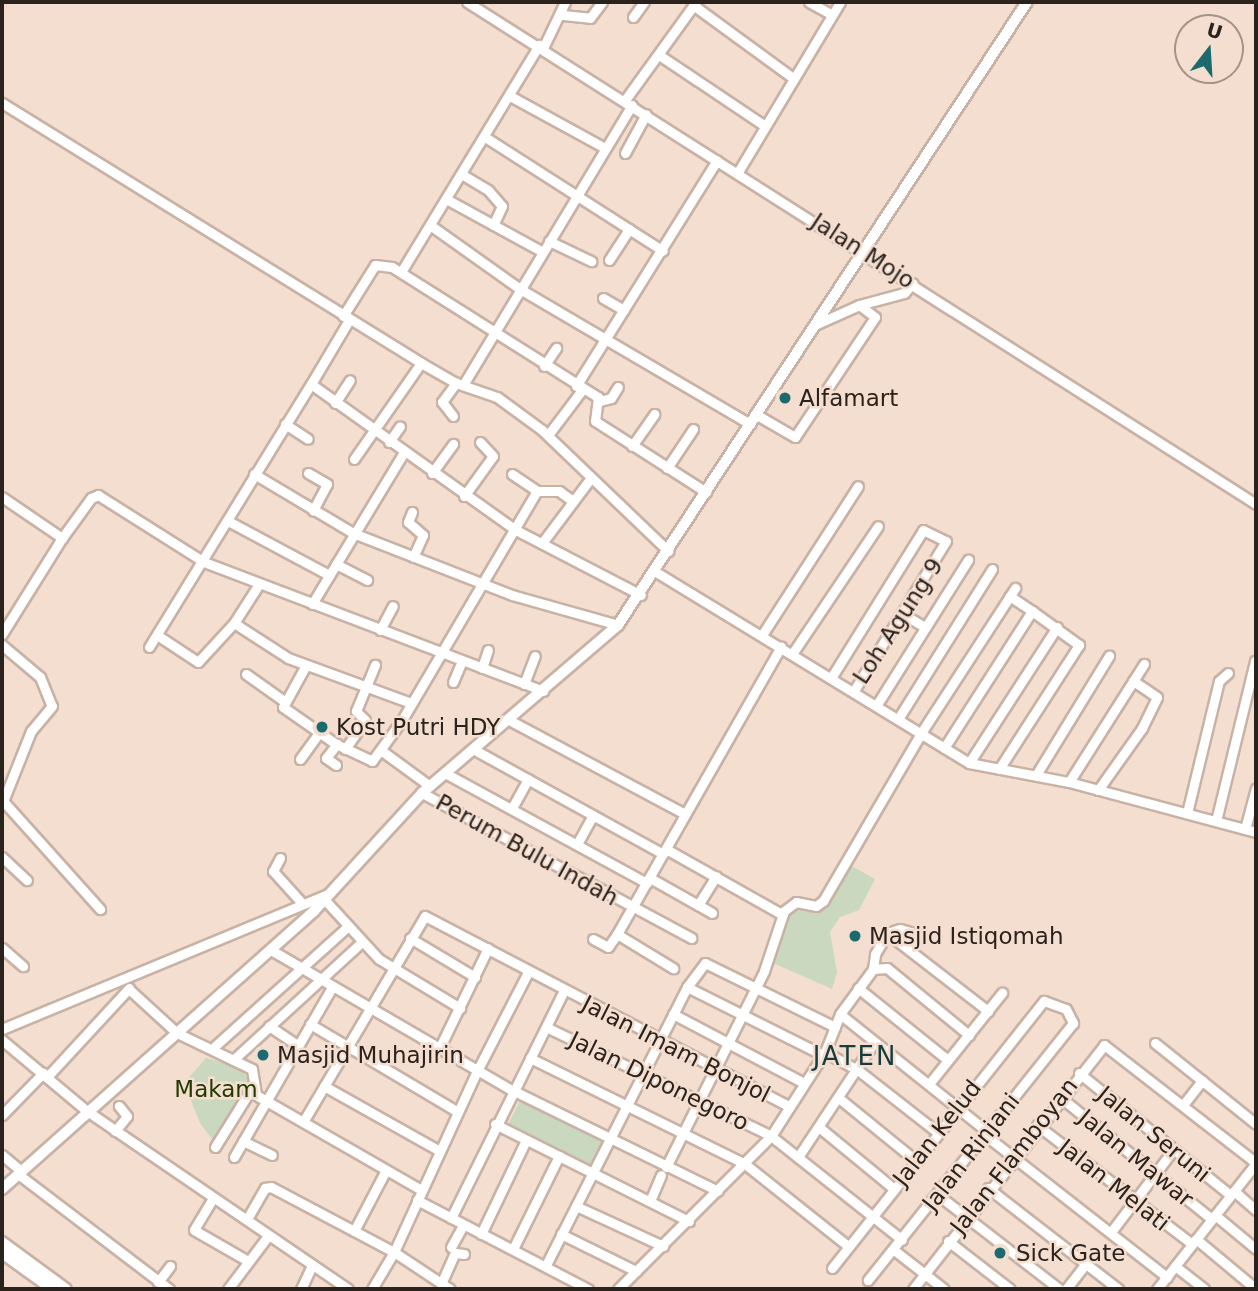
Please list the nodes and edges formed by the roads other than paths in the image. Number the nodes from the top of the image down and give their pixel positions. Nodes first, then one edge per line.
1 (467, 2) edge
2 (565, 2) edge
3 (602, 2) edge
4 (644, 2) edge
5 (809, 2) edge
6 (840, 2) edge
7 (1027, 2) edge
8 (694, 4) edge
9 (562, 15) junction
10 (832, 15) junction
11 (633, 17) dead end
12 (541, 46) junction
13 (659, 55) junction
14 (793, 78) junction
15 (510, 96) junction
16 (629, 102) junction
17 (2, 103) edge
18 (646, 114) junction
19 (765, 126) junction
20 (485, 137) junction
21 (606, 148) junction
22 (625, 153) dead end
23 (718, 160) junction
24 (738, 172) junction
25 (463, 175) junction
26 (576, 195) junction
27 (448, 200) junction
28 (430, 225) junction
29 (493, 225) junction
30 (629, 229) junction
31 (549, 241) junction
32 (663, 251) junction
33 (863, 251) junction
34 (543, 252) junction
35 (609, 260) dead end
36 (591, 261) dead end
37 (401, 272) junction
38 (911, 286) junction
39 (520, 289) junction
40 (603, 298) dead end
41 (859, 305) junction
42 (624, 310) junction
43 (346, 318) junction
44 (817, 324) junction
45 (495, 332) junction
46 (604, 338) junction
47 (556, 348) dead end
48 (421, 363) junction
49 (544, 366) junction
50 (350, 380) dead end
51 (311, 384) junction
52 (459, 384) junction
53 (618, 387) dead end
54 (579, 388) junction
55 (600, 401) junction
56 (335, 403) junction
57 (654, 414) dead end
58 (453, 416) dead end
59 (753, 420) junction
60 (285, 424) junction
61 (400, 426) dead end
62 (693, 429) dead end
63 (373, 431) junction
64 (548, 435) junction
65 (308, 439) dead end
66 (389, 442) junction
67 (480, 442) dead end
68 (453, 444) dead end
69 (632, 446) junction
70 (404, 452) junction
71 (354, 459) dead end
72 (667, 468) junction
73 (308, 473) dead end
74 (432, 473) junction
75 (254, 474) junction
76 (512, 474) dead end
77 (590, 479) junction
78 (858, 486) dead end
79 (537, 491) junction
80 (706, 492) junction
81 (464, 496) junction
82 (2, 497) edge
83 (573, 500) junction
84 (1256, 504) edge
85 (313, 510) junction
86 (412, 512) dead end
87 (228, 521) junction
88 (878, 526) dead end
89 (514, 529) junction
90 (353, 533) junction
91 (62, 538) junction
92 (542, 543) junction
93 (668, 551) junction
94 (413, 557) junction
95 (968, 560) dead end
96 (204, 562) junction
97 (336, 564) junction
98 (992, 569) dead end
99 (656, 572) junction
100 (329, 575) junction
101 (367, 580) dead end
102 (481, 582) junction
103 (259, 584) junction
104 (641, 595) junction
105 (312, 604) junction
106 (393, 606) dead end
107 (1032, 611) junction
108 (903, 614) junction
109 (234, 623) junction
110 (618, 625) junction
111 (925, 627) junction
112 (1057, 627) junction
113 (380, 630) junction
114 (2, 634) edge
115 (157, 635) junction
116 (762, 635) junction
117 (2, 645) edge
118 (149, 647) dead end
119 (781, 648) junction
120 (488, 650) dead end
121 (440, 653) junction
122 (792, 654) junction
123 (535, 656) dead end
124 (1109, 656) dead end
125 (462, 661) junction
126 (1255, 661) edge
127 (1144, 664) dead end
128 (306, 665) junction
129 (375, 665) dead end
130 (482, 668) junction
131 (1228, 673) dead end
132 (246, 674) dead end
133 (831, 678) junction
134 (1133, 681) junction
135 (453, 682) dead end
136 (524, 684) junction
137 (366, 687) junction
138 (543, 691) junction
139 (853, 692) junction
140 (284, 701) junction
141 (411, 703) junction
142 (876, 706) junction
143 (898, 719) junction
144 (509, 720) junction
145 (319, 733) junction
146 (921, 733) junction
147 (341, 747) junction
148 (944, 748) junction
149 (472, 749) junction
150 (382, 751) junction
151 (300, 759) dead end
152 (968, 763) junction
153 (336, 765) dead end
154 (999, 769) junction
155 (445, 772) junction
156 (1036, 775) junction
157 (528, 779) junction
158 (1069, 782) junction
159 (1256, 788) edge
160 (426, 789) junction
161 (1098, 790) junction
162 (3, 803) edge
163 (512, 808) junction
164 (1187, 813) junction
165 (685, 814) junction
166 (593, 815) junction
167 (1216, 821) junction
168 (1245, 828) junction
169 (1256, 832) edge
170 (577, 844) junction
171 (665, 851) junction
172 (2, 857) edge
173 (280, 858) dead end
174 (716, 876) junction
175 (27, 880) dead end
176 (649, 880) junction
177 (327, 896) junction
178 (301, 902) junction
179 (698, 905) junction
180 (633, 908) junction
181 (100, 909) dead end
182 (712, 913) dead end
183 (783, 915) junction
184 (347, 927) junction
185 (887, 933) junction
186 (914, 933) dead end
187 (617, 934) junction
188 (410, 938) junction
189 (691, 938) dead end
190 (593, 939) dead end
191 (362, 942) junction
192 (2, 948) edge
193 (488, 948) junction
194 (271, 950) junction
195 (23, 966) dead end
196 (302, 968) junction
197 (392, 968) junction
198 (673, 968) dead end
199 (873, 969) junction
200 (528, 972) junction
201 (475, 977) junction
202 (122, 979) junction
203 (320, 979) junction
204 (332, 987) junction
205 (687, 987) junction
206 (756, 987) junction
207 (858, 988) junction
208 (131, 991) junction
209 (563, 992) junction
210 (1002, 993) dead end
211 (369, 1008) junction
212 (460, 1008) junction
213 (988, 1011) junction
214 (673, 1014) junction
215 (742, 1014) junction
216 (840, 1014) junction
217 (1073, 1023) joint
218 (310, 1024) junction
219 (269, 1026) junction
220 (546, 1027) junction
221 (835, 1027) junction
222 (2, 1029) edge
223 (177, 1033) junction
224 (969, 1035) junction
225 (2, 1040) edge
226 (658, 1041) junction
227 (729, 1042) junction
228 (874, 1042) junction
229 (1155, 1044) dead end
230 (297, 1045) junction
231 (215, 1046) dead end
232 (346, 1048) junction
233 (439, 1049) junction
234 (824, 1054) junction
235 (530, 1058) junction
236 (233, 1060) junction
237 (948, 1060) junction
238 (716, 1069) junction
239 (477, 1071) junction
240 (859, 1071) junction
241 (641, 1073) junction
242 (1079, 1073) junction
243 (45, 1075) junction
244 (1202, 1081) junction
245 (804, 1083) junction
246 (929, 1084) junction
247 (253, 1086) junction
248 (324, 1086) junction
249 (512, 1090) junction
250 (1060, 1097) junction
251 (264, 1100) junction
252 (840, 1100) junction
253 (700, 1101) junction
254 (118, 1105) dead end
255 (1183, 1105) junction
256 (789, 1106) junction
257 (957, 1106) junction
258 (625, 1107) junction
259 (4, 1108) edge
260 (86, 1111) junction
261 (458, 1112) junction
262 (303, 1122) junction
263 (495, 1124) junction
264 (1256, 1124) edge
265 (1037, 1125) junction
266 (820, 1128) junction
267 (115, 1131) junction
268 (937, 1132) junction
269 (685, 1134) junction
270 (986, 1134) junction
271 (771, 1136) junction
272 (526, 1140) junction
273 (608, 1140) junction
274 (243, 1142) junction
275 (215, 1147) dead end
276 (1173, 1150) junction
277 (440, 1151) junction
278 (2, 1155) edge
279 (272, 1156) dead end
280 (559, 1156) junction
281 (234, 1157) dead end
282 (798, 1157) junction
283 (1012, 1157) junction
284 (915, 1160) junction
285 (1256, 1163) edge
286 (745, 1164) junction
287 (386, 1170) junction
288 (664, 1171) junction
289 (19, 1172) junction
290 (592, 1172) junction
291 (1153, 1175) junction
292 (893, 1188) junction
293 (988, 1188) junction
294 (2, 1189) edge
295 (718, 1191) junction
296 (1232, 1193) junction
297 (419, 1195) junction
298 (937, 1195) junction
299 (213, 1198) junction
300 (1133, 1201) junction
301 (650, 1202) junction
302 (576, 1206) junction
303 (1256, 1210) edge
304 (966, 1216) junction
305 (1214, 1217) junction
306 (451, 1218) junction
307 (870, 1218) junction
308 (247, 1219) junction
309 (689, 1221) junction
310 (463, 1225) junction
311 (354, 1231) junction
312 (1111, 1232) junction
313 (481, 1234) junction
314 (561, 1234) junction
315 (268, 1236) junction
316 (902, 1240) junction
317 (948, 1241) junction
318 (2, 1242) edge
319 (1194, 1242) junction
320 (663, 1246) junction
321 (848, 1246) junction
322 (451, 1247) dead end
323 (513, 1249) junction
324 (1256, 1249) edge
325 (894, 1250) junction
326 (394, 1252) junction
327 (2, 1253) edge
328 (464, 1254) dead end
329 (248, 1261) junction
330 (1086, 1263) junction
331 (312, 1265) junction
332 (546, 1265) junction
333 (170, 1266) dead end
334 (1175, 1266) junction
335 (832, 1268) dead end
336 (636, 1272) junction
337 (925, 1274) junction
338 (1167, 1277) junction
339 (868, 1280) dead end
340 (158, 1282) junction
341 (446, 1286) edge
342 (1112, 1288) edge
343 (51, 1289) edge
344 (66, 1289) edge
345 (169, 1289) edge
346 (228, 1289) edge
347 (301, 1289) edge
348 (348, 1289) edge
349 (372, 1289) edge
350 (589, 1289) edge
351 (618, 1289) edge
352 (912, 1289) edge
353 (944, 1289) edge
354 (1010, 1289) edge
355 (1059, 1289) edge
356 (1066, 1289) edge
357 (1157, 1289) edge
358 (1204, 1289) edge
359 (1256, 1289) edge

1 - 12 street, Jalan Mojo
2 - 9 street
3 - 9 street
4 - 11 street
5 - 10 street
6 - 10 street
7 - 33 main road
8 - 13 street
8 - 14 street
9 - 12 street
10 - 14 street
12 - 15 street
12 - 16 street, Jalan Mojo
13 - 16 street
13 - 19 street
14 - 19 street
15 - 20 street
15 - 21 street
16 - 18 street, Jalan Mojo
16 - 21 street
17 - 43 street
18 - 22 street
18 - 23 street, Jalan Mojo
19 - 24 street
20 - 25 street
20 - 26 street
21 - 26 street
23 - 24 street, Jalan Mojo
23 - 32 street
24 - 33 street, Jalan Mojo
25 - 27 street
25 - 29 street
26 - 30 street
26 - 31 street
27 - 28 street
27 - 29 street
28 - 37 street
28 - 39 street
29 - 34 street
30 - 32 street
30 - 35 street
31 - 34 street
31 - 36 street
32 - 42 street
33 - 38 street, Jalan Mojo
33 - 44 main road
34 - 39 street
37 - 43 street
37 - 45 street
38 - 41 street
38 - 84 street, Jalan Mojo
39 - 45 street
39 - 46 street
40 - 42 street
41 - 44 street
41 - 59 street
42 - 46 street
43 - 48 street
43 - 51 street
44 - 59 main road
45 - 49 street
45 - 52 street
46 - 54 street
46 - 59 street
47 - 49 street
48 - 52 street
48 - 63 street
49 - 54 street
50 - 56 street
51 - 56 street
51 - 60 street
52 - 58 street
52 - 64 street
53 - 55 street
54 - 55 street
54 - 64 street
55 - 69 street
56 - 63 street
57 - 69 street
59 - 80 main road
60 - 65 street
60 - 75 street
61 - 66 street
62 - 72 street
63 - 66 street
63 - 71 street
64 - 77 street
66 - 70 street
67 - 81 street
68 - 74 street
69 - 72 street
70 - 74 street
70 - 90 street
72 - 80 street
73 - 85 street
74 - 81 street
75 - 85 street
75 - 87 street
76 - 79 street
77 - 83 street
77 - 93 street
78 - 116 street
79 - 83 street
79 - 89 street
80 - 93 main road
81 - 89 street
82 - 91 street
83 - 92 street
85 - 90 street
86 - 94 street
87 - 96 street
87 - 100 street
88 - 122 street
89 - 92 street
89 - 102 street
90 - 94 street
90 - 97 street
91 - 96 street
91 - 114 street
92 - 104 street
93 - 99 main road
94 - 102 street
95 - 111 street
96 - 103 street
96 - 115 street
97 - 100 street
97 - 101 street
98 - 143 street
99 - 104 main road
99 - 116 street
100 - 105 street
102 - 110 street
102 - 121 street
103 - 105 street
103 - 109 street
104 - 110 main road
105 - 113 street
106 - 113 street
107 - 112 street
107 - 146 street
107 - 148 street
108 - 111 street
108 - 133 street, Loh Agung 9
108 - 139 street, Loh Agung 9
109 - 115 street
109 - 128 street
110 - 138 main road
111 - 142 street
112 - 152 street
112 - 154 street
113 - 121 street
115 - 118 street
116 - 119 street
117 - 162 street
119 - 122 street
119 - 165 street
120 - 130 street
121 - 125 street
121 - 141 street
122 - 133 street
123 - 136 street
124 - 156 street
125 - 130 street
125 - 135 street
126 - 167 street
127 - 134 street
128 - 137 street
128 - 140 street
129 - 137 street
130 - 136 street
131 - 164 street
132 - 140 street
133 - 139 street
134 - 158 street
134 - 161 street
136 - 138 street
137 - 141 street
137 - 147 street
138 - 144 main road
139 - 142 street
140 - 145 street
141 - 150 street
142 - 143 street
143 - 146 street
144 - 149 main road
144 - 165 street
145 - 147 street
145 - 151 street
146 - 148 street
146 - 183 street
147 - 150 street
147 - 153 street
148 - 152 street
149 - 155 main road
149 - 157 street
150 - 160 street, Perum Bulu Indah
152 - 154 street
154 - 156 street
155 - 160 main road
155 - 163 street
156 - 158 street
157 - 163 street
157 - 166 street
158 - 161 street
159 - 168 street
160 - 177 main road
160 - 180 street, Perum Bulu Indah
161 - 164 street
162 - 181 street
163 - 170 street
164 - 167 street
165 - 171 street
166 - 170 street
166 - 171 street
167 - 168 street
168 - 169 street
170 - 176 street
171 - 174 street
171 - 176 street
172 - 175 street
173 - 178 street
174 - 179 street
174 - 183 street
176 - 179 street
176 - 180 street
177 - 178 street
177 - 184 street
177 - 194 main road
178 - 202 street
179 - 182 street
180 - 187 street
180 - 189 street, Perum Bulu Indah
183 - 206 street
184 - 191 street
184 - 196 street
185 - 186 street
185 - 199 street
185 - 213 street
187 - 190 street
187 - 198 street
188 - 193 street, Jalan Imam Bonjol
188 - 197 street
188 - 201 street
191 - 197 street
191 - 203 street
192 - 195 street
193 - 200 street, Jalan Imam Bonjol
193 - 201 street
194 - 196 street
194 - 223 main road
196 - 203 street
196 - 231 street
197 - 211 street
197 - 212 street
199 - 207 street
199 - 224 street
200 - 209 street, Jalan Imam Bonjol
200 - 239 street
201 - 212 street
202 - 208 street
202 - 222 street
203 - 204 street
203 - 219 street
204 - 211 street
204 - 218 street
205 - 206 street
205 - 214 street
205 - 215 street
206 - 215 street
206 - 221 street
207 - 216 street
207 - 237 street
208 - 223 street
208 - 243 street
209 - 220 street
209 - 226 street, Jalan Imam Bonjol
210 - 213 street
211 - 232 street
211 - 233 street
212 - 233 street
213 - 224 street
214 - 226 street
214 - 227 street
215 - 227 street
215 - 234 street
216 - 221 street
216 - 228 street
217 - 257 street, Jalan Kelud
217 - 270 street, Jalan Rinjani
218 - 230 street
218 - 232 street
219 - 230 street
219 - 236 street
220 - 235 street
220 - 241 street, Jalan Diponegoro
221 - 234 street
223 - 236 street
223 - 260 main road
224 - 237 street
225 - 243 street
226 - 238 street, Jalan Imam Bonjol
226 - 241 street
227 - 238 street
227 - 245 street
228 - 240 street
228 - 246 street
229 - 244 street
230 - 251 street
232 - 248 street
232 - 261 street
233 - 239 street
234 - 240 street
234 - 245 street
235 - 249 street
235 - 258 street
236 - 247 street
237 - 246 street
238 - 253 street
238 - 256 street, Jalan Imam Bonjol
239 - 249 street
239 - 261 street
240 - 252 street
240 - 268 street
241 - 253 street, Jalan Diponegoro
241 - 258 street
242 - 250 street, Jalan Flamboyan
242 - 255 street, Jalan Flamboyan
242 - 276 street, Jalan Seruni
243 - 259 street
243 - 260 street
244 - 255 street
244 - 264 street
245 - 256 street
246 - 257 street
247 - 251 street
247 - 275 street
248 - 262 street
248 - 277 street
249 - 263 street
249 - 273 street
250 - 265 street, Jalan Flamboyan
250 - 291 street, Jalan Mawar
251 - 262 street
251 - 274 street
252 - 266 street
252 - 284 street
253 - 269 street
253 - 271 street, Jalan Diponegoro
254 - 267 street
255 - 285 street
256 - 271 street
257 - 268 street, Jalan Kelud
257 - 270 street
258 - 269 street
258 - 273 street
260 - 267 street
260 - 289 main road
261 - 277 street
262 - 287 street
263 - 272 street
263 - 306 street
265 - 283 street, Jalan Flamboyan
265 - 300 street, Jalan Melati
266 - 282 street
266 - 292 street
267 - 299 street
268 - 284 street, Jalan Kelud
269 - 286 street
269 - 288 street
270 - 283 street
270 - 298 street, Jalan Rinjani
271 - 282 street, Jalan Diponegoro
271 - 286 street
272 - 280 street
272 - 313 street
273 - 288 street
273 - 290 street
274 - 279 street
274 - 281 street
276 - 291 street
276 - 296 street, Jalan Seruni
277 - 297 street
278 - 289 street
280 - 290 street
280 - 323 street
282 - 307 street, Jalan Diponegoro
283 - 293 street, Jalan Flamboyan
283 - 312 street
284 - 292 street, Jalan Kelud
285 - 296 street
286 - 295 street
286 - 321 street
287 - 297 street
287 - 311 street
288 - 295 street
288 - 301 street
289 - 294 main road
289 - 340 street
290 - 301 street
290 - 302 street
291 - 300 street
291 - 305 street, Jalan Mawar
292 - 307 street, Jalan Kelud
293 - 304 street, Jalan Flamboyan
293 - 330 street
295 - 309 street
296 - 303 street, Jalan Seruni
296 - 305 street
297 - 306 street
297 - 326 street
298 - 304 street
298 - 316 street, Jalan Rinjani
299 - 308 street
299 - 329 street
300 - 312 street
300 - 319 street, Jalan Melati
301 - 309 street
302 - 314 street
302 - 320 street
304 - 317 street, Jalan Flamboyan
304 - 355 street
305 - 319 street
305 - 324 street, Jalan Mawar
306 - 310 street
307 - 316 street, Jalan Diponegoro
307 - 321 street, Jalan Kelud
308 - 311 street
308 - 315 street
309 - 320 street
310 - 313 street
310 - 322 street
311 - 326 street
312 - 338 street
313 - 323 street
314 - 332 street
314 - 336 street
315 - 329 street
315 - 331 street
316 - 325 street, Jalan Rinjani
317 - 337 street, Jalan Flamboyan
317 - 354 street
318 - 344 main road
319 - 334 street
319 - 359 street, Jalan Melati
320 - 336 street
321 - 335 street, Jalan Kelud
323 - 332 street
325 - 337 street
325 - 339 street, Jalan Rinjani
326 - 341 street
326 - 349 street
327 - 343 main road
328 - 341 street
329 - 346 street
330 - 342 street
330 - 356 street
331 - 347 street
331 - 348 street
332 - 350 street
333 - 340 street
334 - 338 street
334 - 358 street
336 - 351 street
337 - 352 street, Jalan Flamboyan
337 - 353 street
338 - 357 street
340 - 345 street

